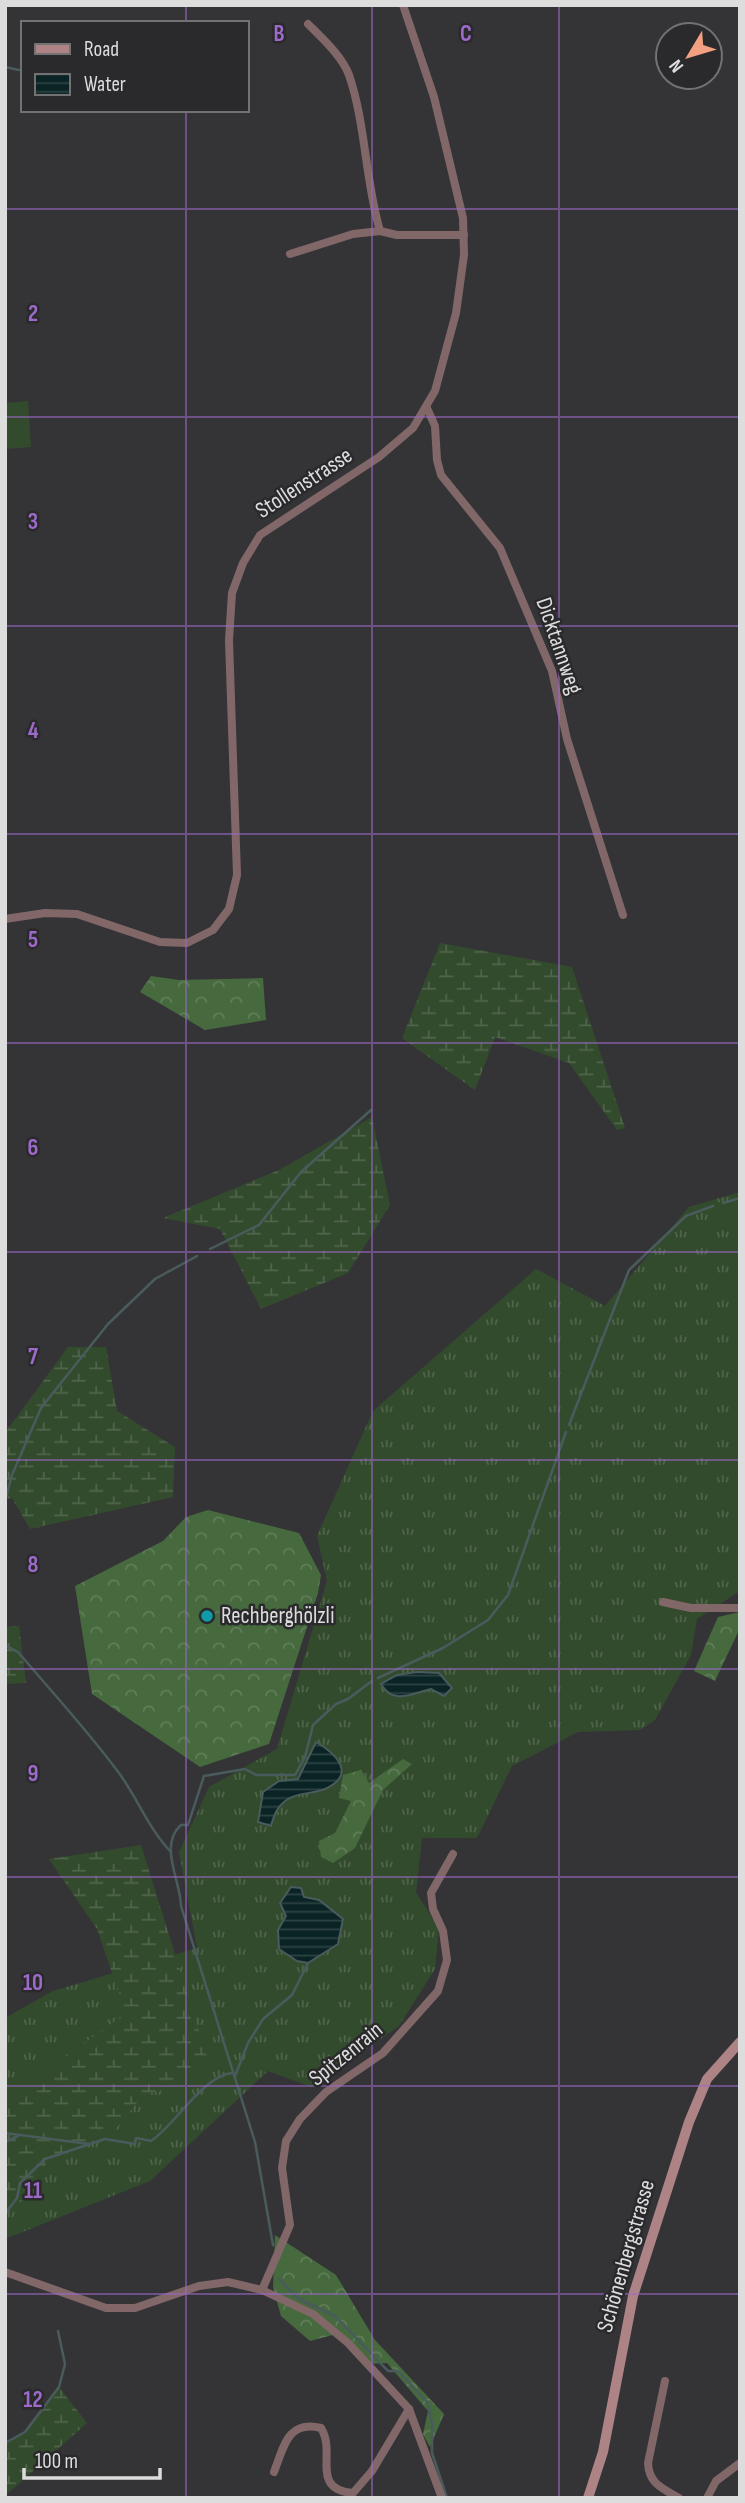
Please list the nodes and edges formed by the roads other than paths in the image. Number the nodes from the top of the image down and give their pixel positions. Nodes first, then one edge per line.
1 (403, 5) edge
2 (308, 23) dead end
3 (380, 231) junction
4 (464, 235) junction
5 (290, 254) dead end
6 (427, 408) junction
7 (623, 915) dead end
8 (5, 919) edge
9 (663, 1602) dead end
10 (738, 1607) edge
11 (453, 1854) dead end
12 (740, 2042) edge
13 (5, 2272) edge
14 (262, 2290) junction
15 (665, 2381) dead end
16 (409, 2409) junction
17 (740, 2463) edge
18 (274, 2472) dead end
19 (442, 2498) edge
20 (588, 2498) edge
21 (678, 2498) edge
22 (707, 2498) edge

1 - 4 street, Stollenstrasse
2 - 3 street
3 - 4 street
3 - 5 street
4 - 6 street, Stollenstrasse
6 - 7 street, Dicktannweg
6 - 8 street, Stollenstrasse
9 - 10 street
11 - 14 street, Spitzenrain
12 - 20 street, Schönenbergstrasse
13 - 14 street
14 - 16 street
15 - 21 street
16 - 18 street
16 - 19 street
17 - 22 street

